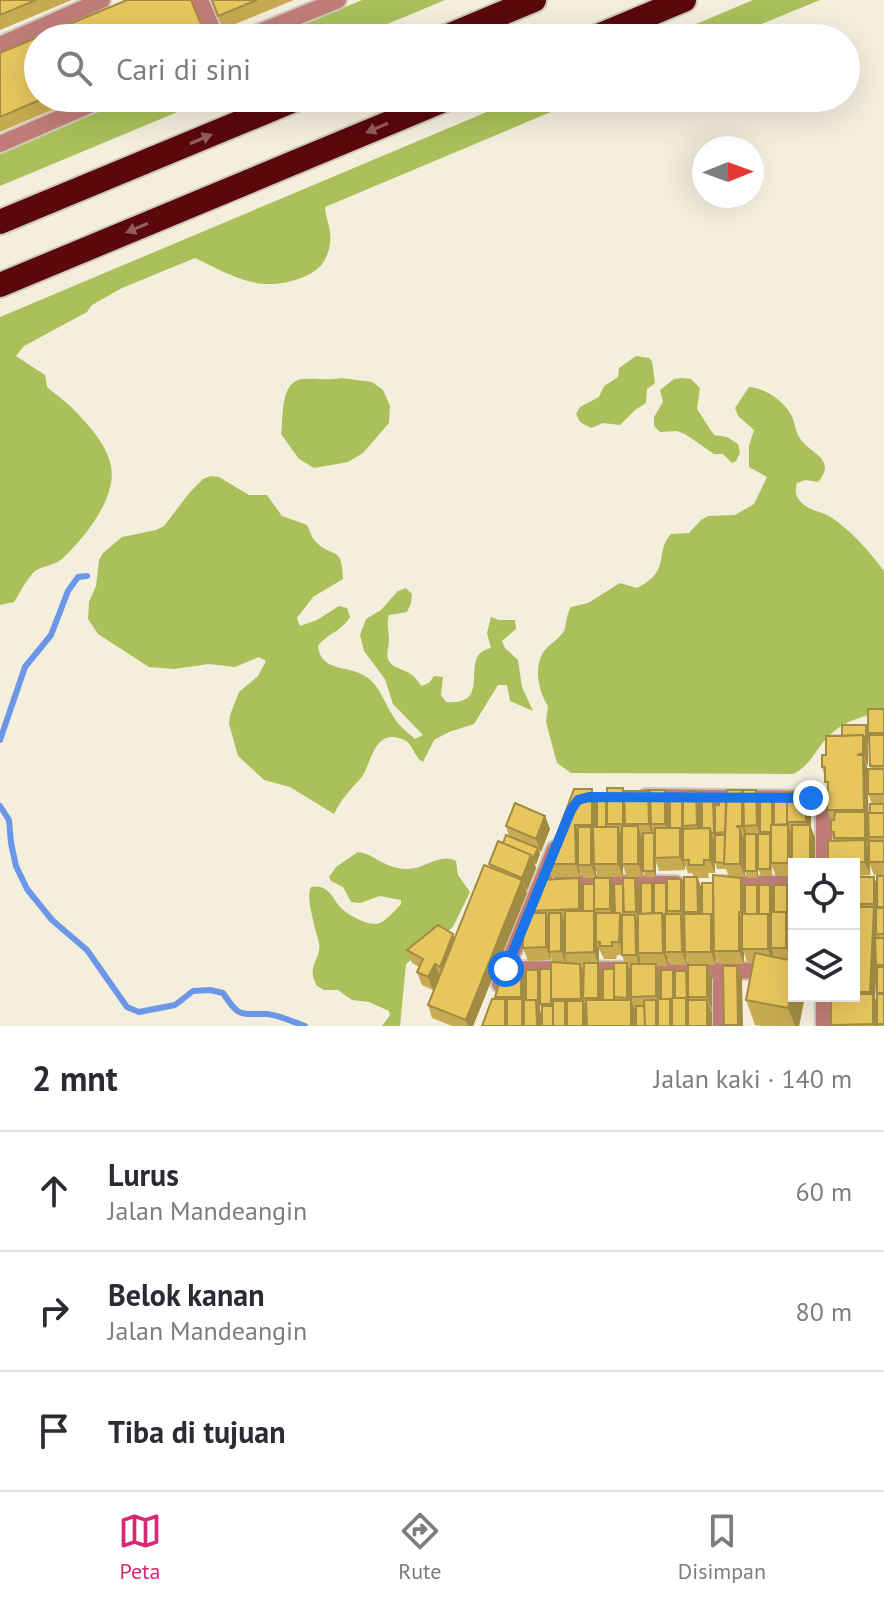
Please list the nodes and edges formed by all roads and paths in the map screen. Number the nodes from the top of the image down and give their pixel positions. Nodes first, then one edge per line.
1 (102, 0) edge
2 (200, 0) edge
3 (338, 0) edge
4 (534, 0) edge
5 (684, 0) edge
6 (48, 24) edge
7 (210, 24) edge
8 (279, 24) edge
9 (477, 24) edge
10 (627, 24) edge
11 (24, 34) edge
12 (0, 45) edge
13 (74, 112) edge
14 (265, 112) edge
15 (415, 112) edge
16 (0, 144) edge
17 (0, 222) edge
18 (0, 285) edge
19 (636, 797) edge
20 (559, 839) edge
21 (824, 858) edge
22 (541, 883) junction
23 (788, 884) edge
24 (506, 969) junction
25 (721, 971) junction
26 (788, 971) edge
27 (495, 998) edge
28 (824, 1002) edge
29 (721, 1026) edge
30 (824, 1026) edge

1 - 6 street
2 - 7 street
3 - 8 street
4 - 9 highway
5 - 10 highway
11 - 12 street
13 - 16 street
17 -> 14 highway
15 -> 18 highway
19 - 21 street
20 - 22 street
22 - 23 street
22 - 24 street
24 - 25 street
24 - 27 street
25 - 26 street
25 - 29 street
28 - 30 street

